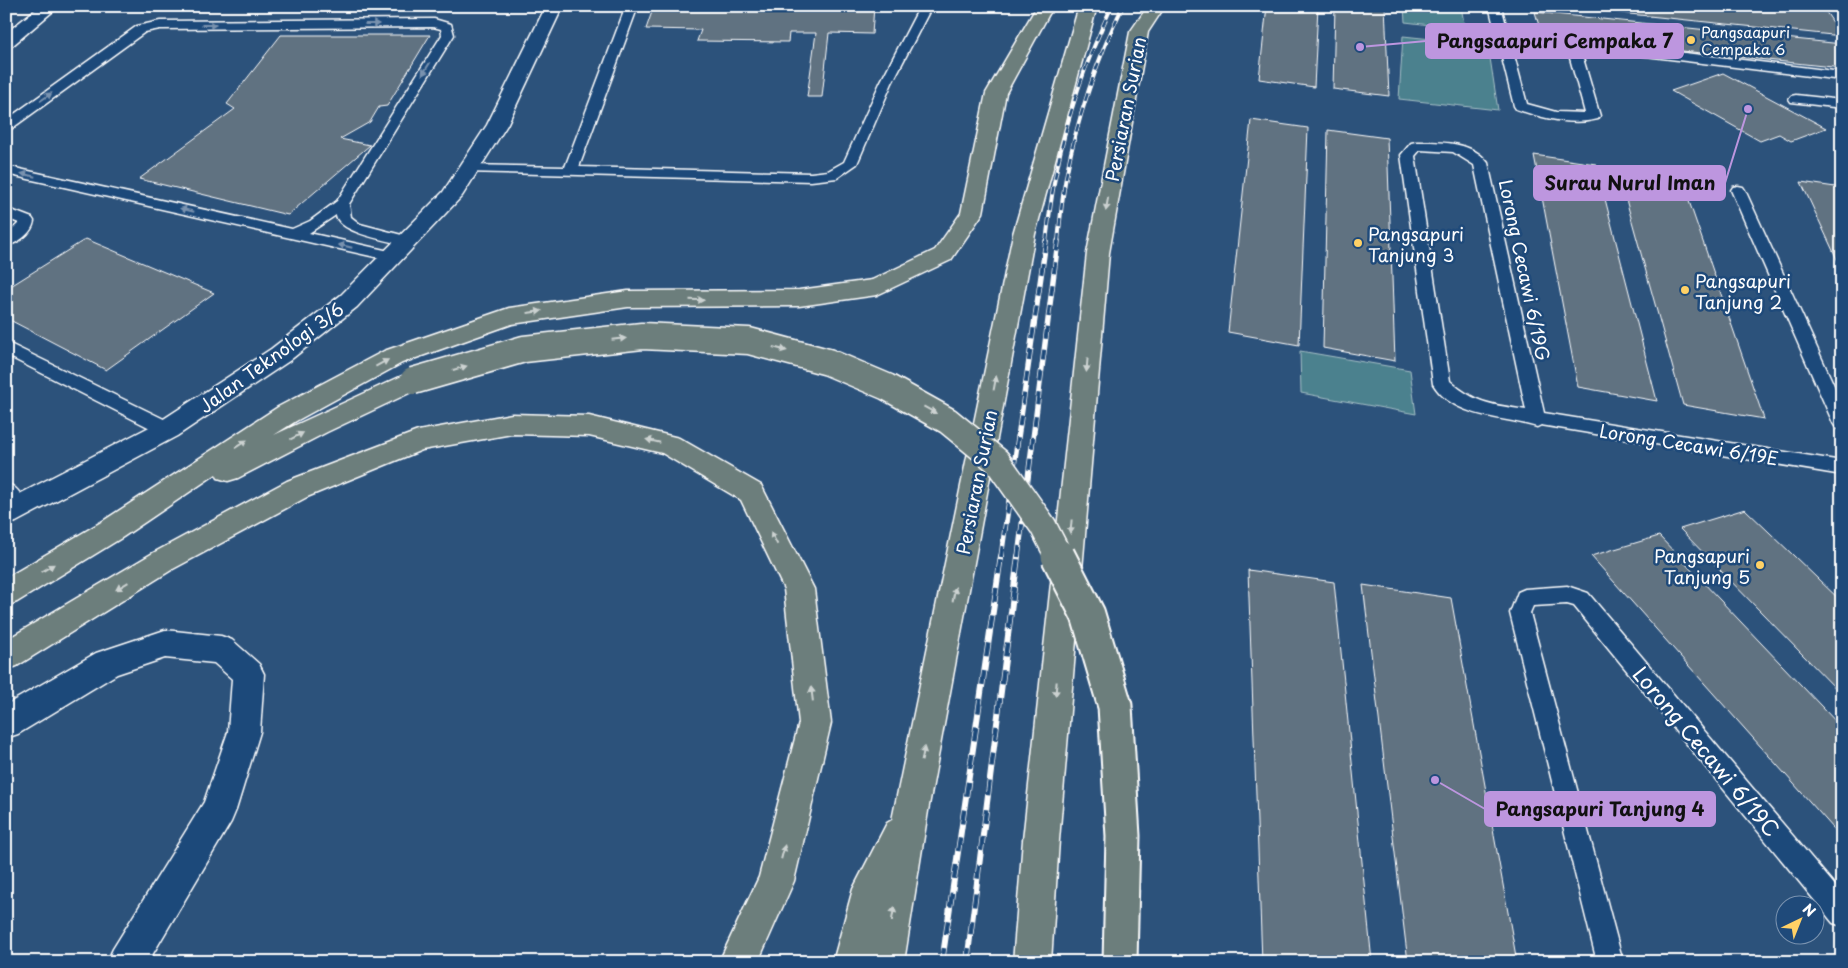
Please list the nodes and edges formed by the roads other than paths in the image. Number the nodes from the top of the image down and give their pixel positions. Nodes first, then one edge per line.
1 (51, 6) edge
2 (555, 6) edge
3 (632, 6) edge
4 (926, 6) edge
5 (1049, 6) edge
6 (1088, 6) edge
7 (1157, 6) edge
8 (1495, 6) edge
9 (6, 42) edge
10 (1842, 76) edge
11 (1796, 99) dead end
12 (1842, 104) edge
13 (1521, 106) joint
14 (6, 126) edge
15 (1451, 146) joint
16 (469, 169) junction
17 (6, 170) edge
18 (570, 172) junction
19 (1738, 190) dead end
20 (342, 204) junction
21 (6, 212) edge
22 (294, 234) junction
23 (6, 241) edge
24 (400, 248) junction
25 (6, 348) edge
26 (1537, 420) junction
27 (1842, 423) edge
28 (168, 429) junction
29 (1842, 468) edge
30 (11, 504) edge
31 (113, 529) junction
32 (6, 593) edge
33 (6, 656) edge
34 (6, 724) edge
35 (911, 811) junction
36 (776, 881) junction
37 (1842, 914) edge
38 (126, 962) edge
39 (738, 962) edge
40 (760, 962) edge
41 (852, 962) edge
42 (885, 962) edge
43 (1032, 962) edge
44 (1120, 962) edge
45 (1610, 962) edge

1 - 9 street
2 - 16 street, Jalan Teknologi 3/6
3 - 18 lane
4 - 18 lane
31 -> 5 main road
35 -> 6 main road, Persiaran Surian
7 -> 43 main road, Persiaran Surian
8 - 13 lane
10 - 13 lane
11 - 12 lane
14 -> 20 lane
15 - 26 lane, Lorong Cecawi 6/19G
15 - 26 lane
16 - 18 lane
16 - 24 street, Jalan Teknologi 3/6
22 -> 17 lane
19 - 27 lane
20 - 22 lane
20 - 24 lane
21 - 23 lane
24 -> 22 lane
24 - 28 street, Jalan Teknologi 3/6
25 - 28 lane
26 - 29 lane, Lorong Cecawi 6/19E
28 - 30 street, Jalan Teknologi 3/6
32 -> 31 main road
31 -> 44 main road, bridge
36 -> 33 main road
34 - 38 street
35 - 41 main road
42 -> 35 main road, Persiaran Surian
36 - 39 main road
36 - 40 main road
37 - 45 lane, Lorong Cecawi 6/19C

